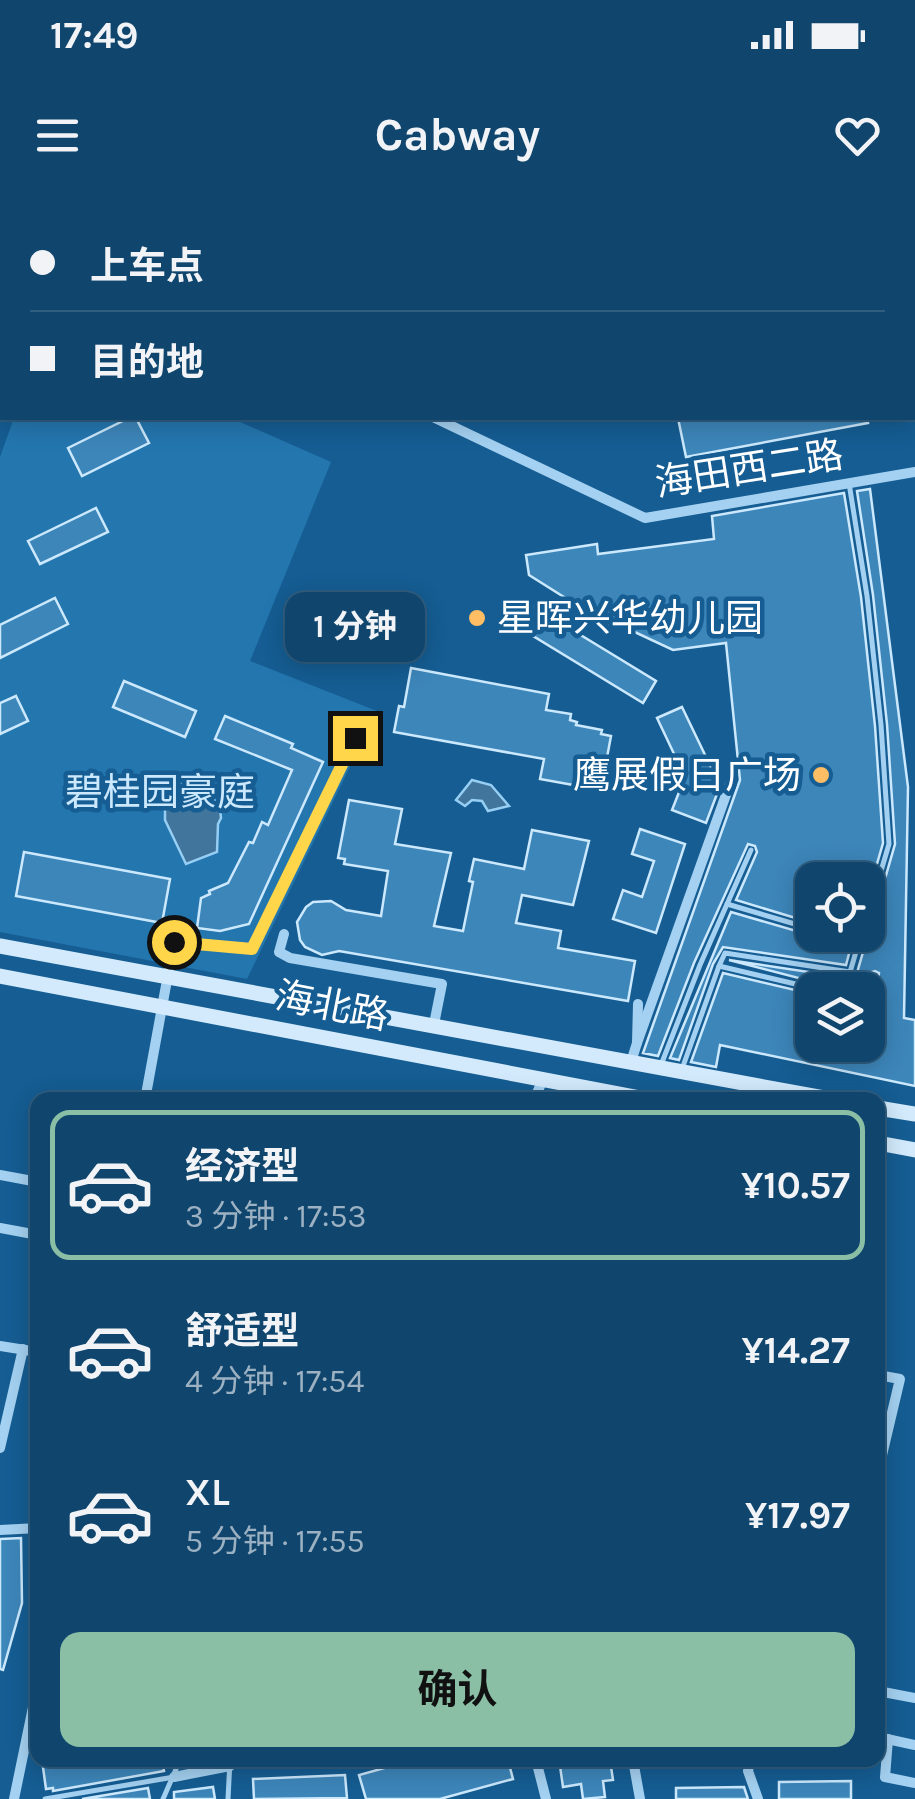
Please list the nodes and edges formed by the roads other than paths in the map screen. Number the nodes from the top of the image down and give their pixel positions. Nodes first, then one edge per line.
1 (439, 420) edge
2 (915, 472) edge
3 (849, 483) junction
4 (355, 738) dead end
5 (732, 778) dead end
6 (750, 850) dead end
7 (884, 862) edge
8 (727, 904) junction
9 (795, 924) edge
10 (284, 934) dead end
11 (0, 946) edge
12 (856, 952) edge
13 (719, 966) junction
14 (850, 972) joint
15 (0, 976) edge
16 (167, 978) junction
17 (795, 984) edge
18 (638, 1004) dead end
19 (162, 1008) junction
20 (434, 1024) junction
21 (637, 1044) junction
22 (631, 1062) junction
23 (660, 1068) junction
24 (681, 1072) junction
25 (543, 1080) junction
26 (146, 1092) edge
27 (538, 1092) edge
28 (608, 1092) edge
29 (792, 1092) edge
30 (885, 1109) edge
31 (915, 1114) edge
32 (885, 1144) edge
33 (915, 1150) edge
34 (0, 1175) edge
35 (30, 1181) edge
36 (0, 1228) edge
37 (30, 1234) edge
38 (0, 1346) edge
39 (22, 1349) junction
40 (30, 1350) edge
41 (885, 1376) edge
42 (885, 1431) edge
43 (0, 1448) edge
44 (30, 1528) edge
45 (0, 1530) edge
46 (885, 1692) edge
47 (915, 1698) edge
48 (885, 1738) edge
49 (30, 1741) edge
50 (915, 1745) edge
51 (178, 1767) edge
52 (214, 1767) edge
53 (230, 1767) edge
54 (538, 1767) edge
55 (634, 1767) edge
56 (749, 1767) edge
57 (884, 1767) edge
58 (174, 1777) junction
59 (915, 1783) edge
60 (14, 1799) edge
61 (44, 1799) edge
62 (163, 1799) edge
63 (228, 1799) edge
64 (546, 1799) edge
65 (640, 1799) edge
66 (758, 1799) edge

1 - 3 street, 海田西二路
2 - 3 street, 海田西二路
3 - 7 lane
4 - 16 street
5 - 21 street
6 - 8 lane
8 - 9 lane
8 - 23 lane
10 - 20 street
11 - 16 street, 海北路
12 - 14 lane
13 - 14 lane
13 - 17 lane
13 - 24 lane
15 - 19 street, 海北路
16 - 19 street
16 - 20 street, 海北路
18 - 21 street
19 - 25 street, 海北路
19 - 26 street
20 - 22 street, 海北路
21 - 22 street
22 - 23 street, 海北路
23 - 24 street, 海北路
24 - 29 street, 海北路
25 - 27 street
25 - 28 street, 海北路
30 - 31 street
32 - 33 street
34 - 35 street
36 - 37 street
38 - 39 street
39 - 40 street
39 - 43 street
41 - 42 street
44 - 45 street
46 - 47 street
48 - 50 street
49 - 60 street
51 - 58 lane
52 - 58 street
53 - 63 lane
54 - 64 street
55 - 65 street
56 - 66 street
57 - 59 street
58 - 61 lane
58 - 62 lane

